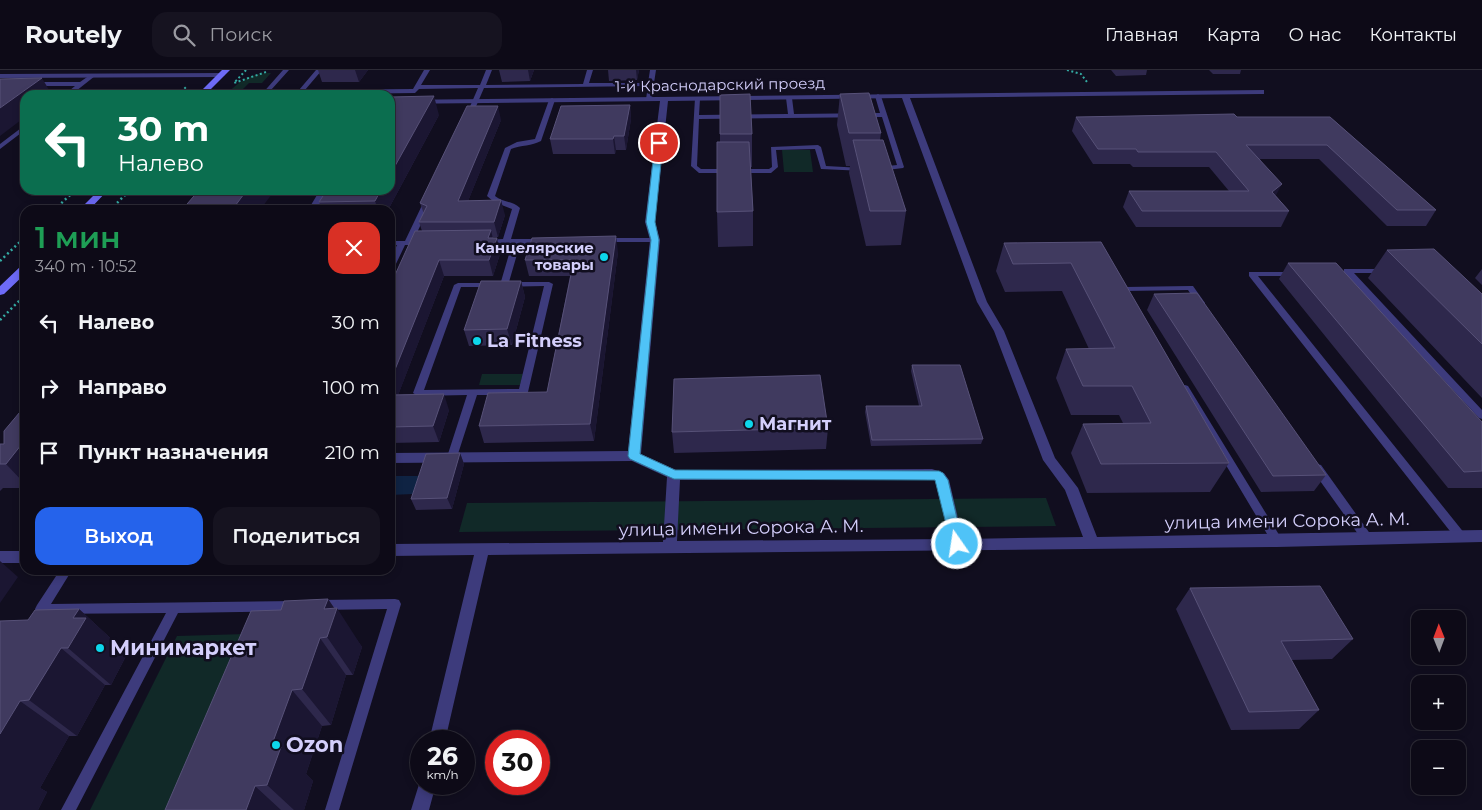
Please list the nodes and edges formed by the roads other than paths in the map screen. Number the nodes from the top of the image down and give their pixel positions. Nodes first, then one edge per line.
1 (286, 70) edge
2 (319, 70) edge
3 (427, 70) edge
4 (490, 70) edge
5 (590, 70) edge
6 (653, 70) edge
7 (223, 72) edge
8 (0, 76) edge
9 (92, 76) junction
10 (28, 84) edge
11 (82, 84) junction
12 (706, 84) dead end
13 (651, 85) junction
14 (482, 86) junction
15 (585, 86) junction
16 (416, 89) junction
17 (74, 90) edge
18 (205, 90) edge
19 (268, 90) edge
20 (302, 90) edge
21 (377, 90) edge
22 (1261, 92) dead end
23 (878, 96) junction
24 (905, 96) junction
25 (788, 98) junction
26 (649, 99) junction
27 (664, 99) junction
28 (697, 99) junction
29 (552, 100) junction
30 (475, 101) junction
31 (395, 102) edge
32 (408, 102) junction
33 (884, 114) junction
34 (791, 116) junction
35 (696, 117) junction
36 (465, 122) edge
37 (20, 131) edge
38 (0, 147) edge
39 (433, 191) edge
40 (99, 195) edge
41 (89, 205) edge
42 (596, 240) edge
43 (655, 240) junction
44 (517, 241) junction
45 (556, 241) edge
46 (438, 242) edge
47 (476, 242) edge
48 (506, 242) junction
49 (395, 243) edge
50 (405, 243) junction
51 (395, 260) edge
52 (1400, 270) edge
53 (20, 273) edge
54 (1305, 274) edge
55 (504, 284) junction
56 (0, 292) edge
57 (1130, 297) edge
58 (1206, 311) edge
59 (1181, 381) edge
60 (473, 392) junction
61 (1482, 416) edge
62 (634, 456) junction
63 (452, 457) junction
64 (1309, 457) edge
65 (395, 458) edge
66 (674, 475) junction
67 (1482, 536) edge
68 (1461, 537) junction
69 (1366, 538) junction
70 (1278, 541) junction
71 (1092, 543) junction
72 (957, 544) junction
73 (670, 547) junction
74 (482, 549) junction
75 (395, 550) edge
76 (0, 557) edge
77 (20, 557) edge
78 (63, 575) edge
79 (276, 606) junction
80 (175, 607) junction
81 (268, 624) edge
82 (440, 730) edge
83 (424, 795) edge
84 (68, 810) edge
85 (332, 810) edge
86 (420, 810) edge

1 - 19 lane
2 - 20 lane
3 - 16 lane
4 - 14 lane
5 - 15 lane
6 - 13 lane
7 - 9 street
7 - 18 main road
8 - 9 street
9 - 11 lane
10 - 11 lane
11 - 17 lane
12 - 13 lane
13 - 15 lane
13 - 26 lane
14 - 15 lane
14 - 16 lane
14 - 30 lane
16 - 21 lane
16 - 32 lane
22 - 24 street, 1-й Краснодарский проезд
23 - 24 street, 1-й Краснодарский проезд
23 - 25 street, 1-й Краснодарский проезд
23 - 33 lane
24 - 71 street
25 - 28 street, 1-й Краснодарский проезд
25 - 34 lane
26 - 27 street, 1-й Краснодарский проезд
26 - 29 street, 1-й Краснодарский проезд
27 - 28 street, 1-й Краснодарский проезд
27 - 43 street
28 - 35 lane
29 - 30 street, 1-й Краснодарский проезд
29 - 48 lane
30 - 32 street, 1-й Краснодарский проезд
30 - 36 lane
31 - 32 street, 1-й Краснодарский проезд
33 - 34 lane
33 - 35 lane
34 - 35 lane
37 - 38 lane
39 - 50 lane
40 - 41 main road
42 - 43 lane
43 - 62 street
44 - 45 lane
44 - 48 lane
44 - 55 lane
46 - 50 lane
47 - 48 lane
49 - 50 lane
50 - 51 lane
52 - 61 lane
53 - 56 main road
54 - 68 lane
55 - 60 lane
55 - 60 lane
57 - 58 lane
59 - 70 lane
60 - 63 lane
62 - 63 street
62 - 66 street
63 - 65 street
64 - 69 lane
66 - 72 street
66 - 73 street
67 - 68 street, улица имени Сорока А. М.
68 - 69 street, улица имени Сорока А. М.
69 - 70 street, улица имени Сорока А. М.
70 - 71 street, улица имени Сорока А. М.
71 - 72 street, улица имени Сорока А. М.
72 - 73 street, улица имени Сорока А. М.
73 - 74 street, улица имени Сорока А. М.
74 - 75 street, улица имени Сорока А. М.
74 - 82 street
76 - 77 street
78 - 80 lane
79 - 80 lane
79 - 81 lane
79 - 85 lane
80 - 84 lane
83 - 86 street

